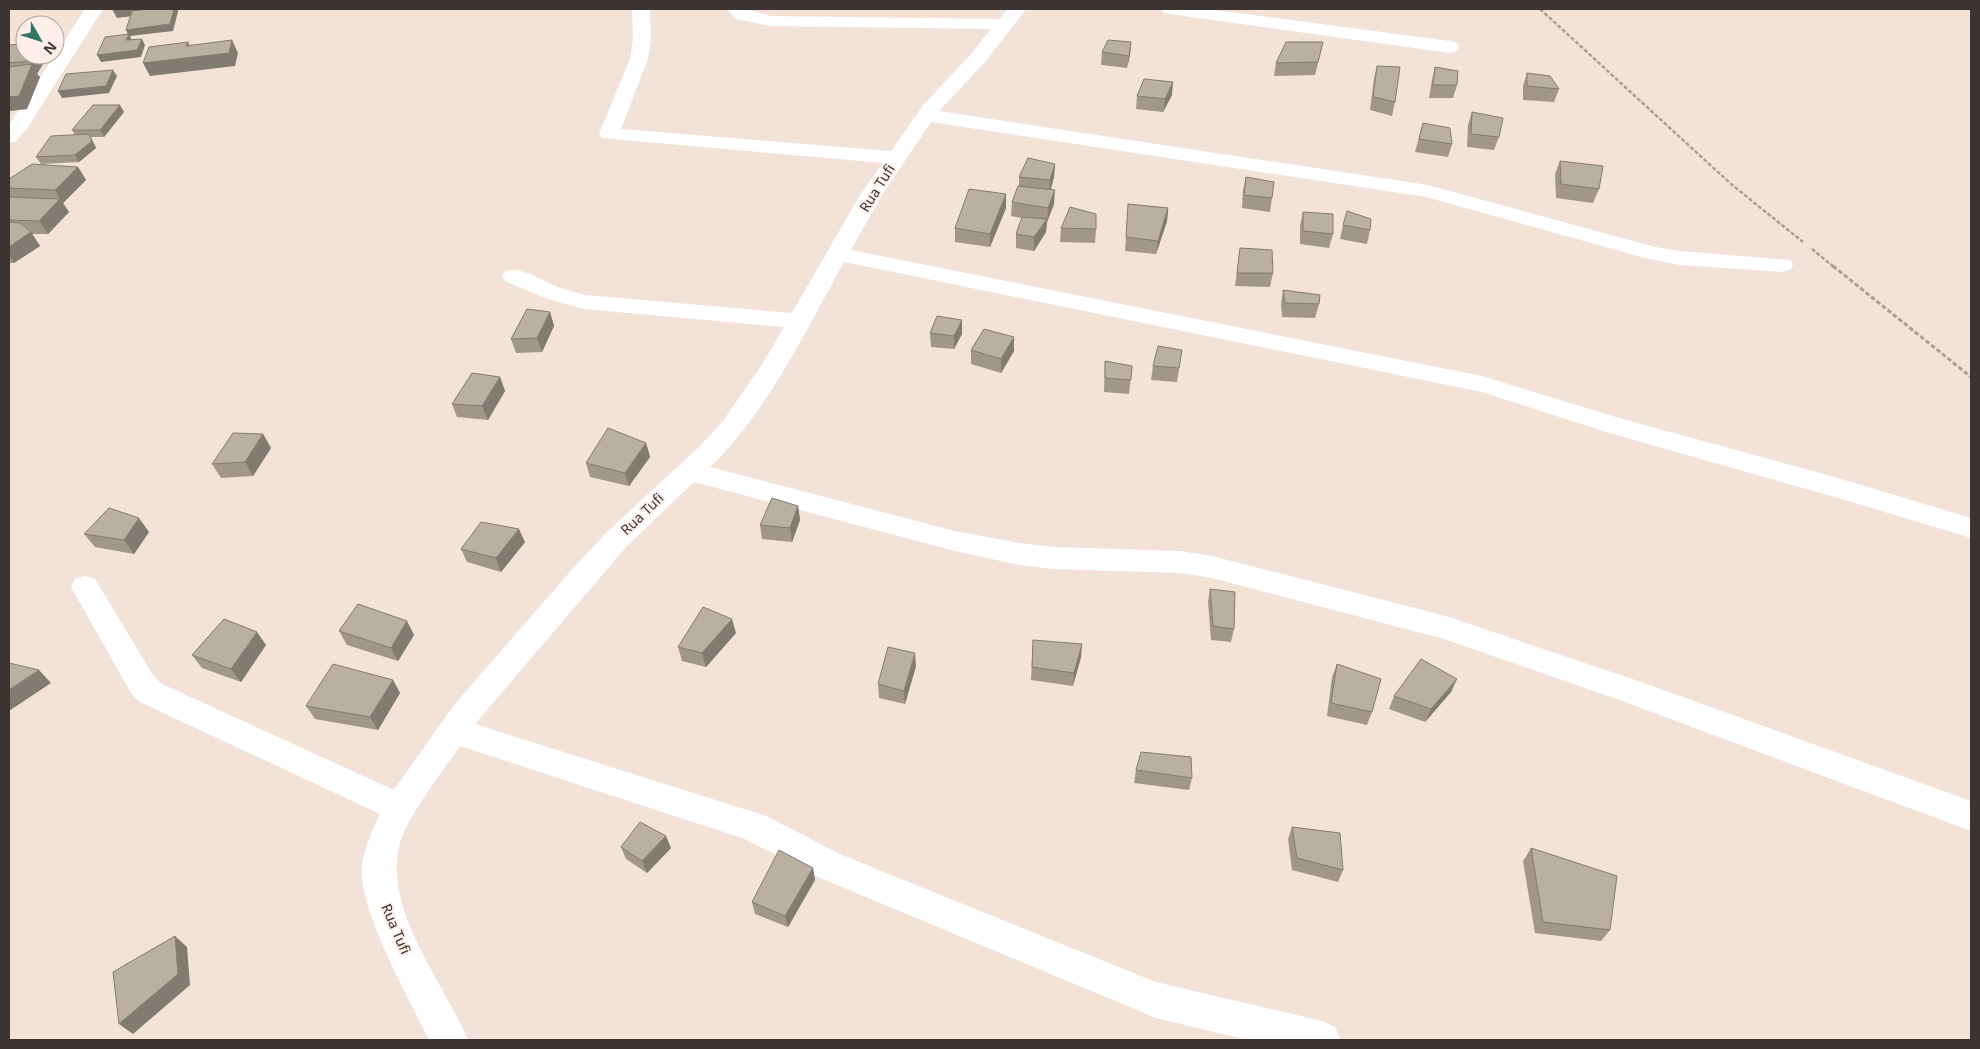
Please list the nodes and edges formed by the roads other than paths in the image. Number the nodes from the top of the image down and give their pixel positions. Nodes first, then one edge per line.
1 (90, 9) edge
2 (641, 9) edge
3 (736, 9) edge
4 (1170, 9) edge
5 (1011, 16) edge
6 (1450, 46) dead end
7 (926, 115) junction
8 (12, 130) edge
9 (896, 158) junction
10 (837, 254) junction
11 (1782, 265) dead end
12 (513, 276) dead end
13 (799, 322) junction
14 (688, 471) junction
15 (1971, 528) edge
16 (85, 587) dead end
17 (454, 731) junction
18 (400, 808) junction
19 (1971, 816) edge
20 (449, 1040) edge
21 (1322, 1040) edge

1 - 8 street
2 - 9 street
3 - 5 street
4 - 6 street
5 - 7 street, Rua Tufi
7 - 9 street, Rua Tufi
7 - 11 street
9 - 10 street, Rua Tufi
10 - 13 street, Rua Tufi
10 - 15 street
12 - 13 street
13 - 14 street, Rua Tufi
14 - 17 street, Rua Tufi
14 - 19 street
16 - 18 street
17 - 18 street, Rua Tufi
17 - 21 street
18 - 20 street, Rua Tufi

